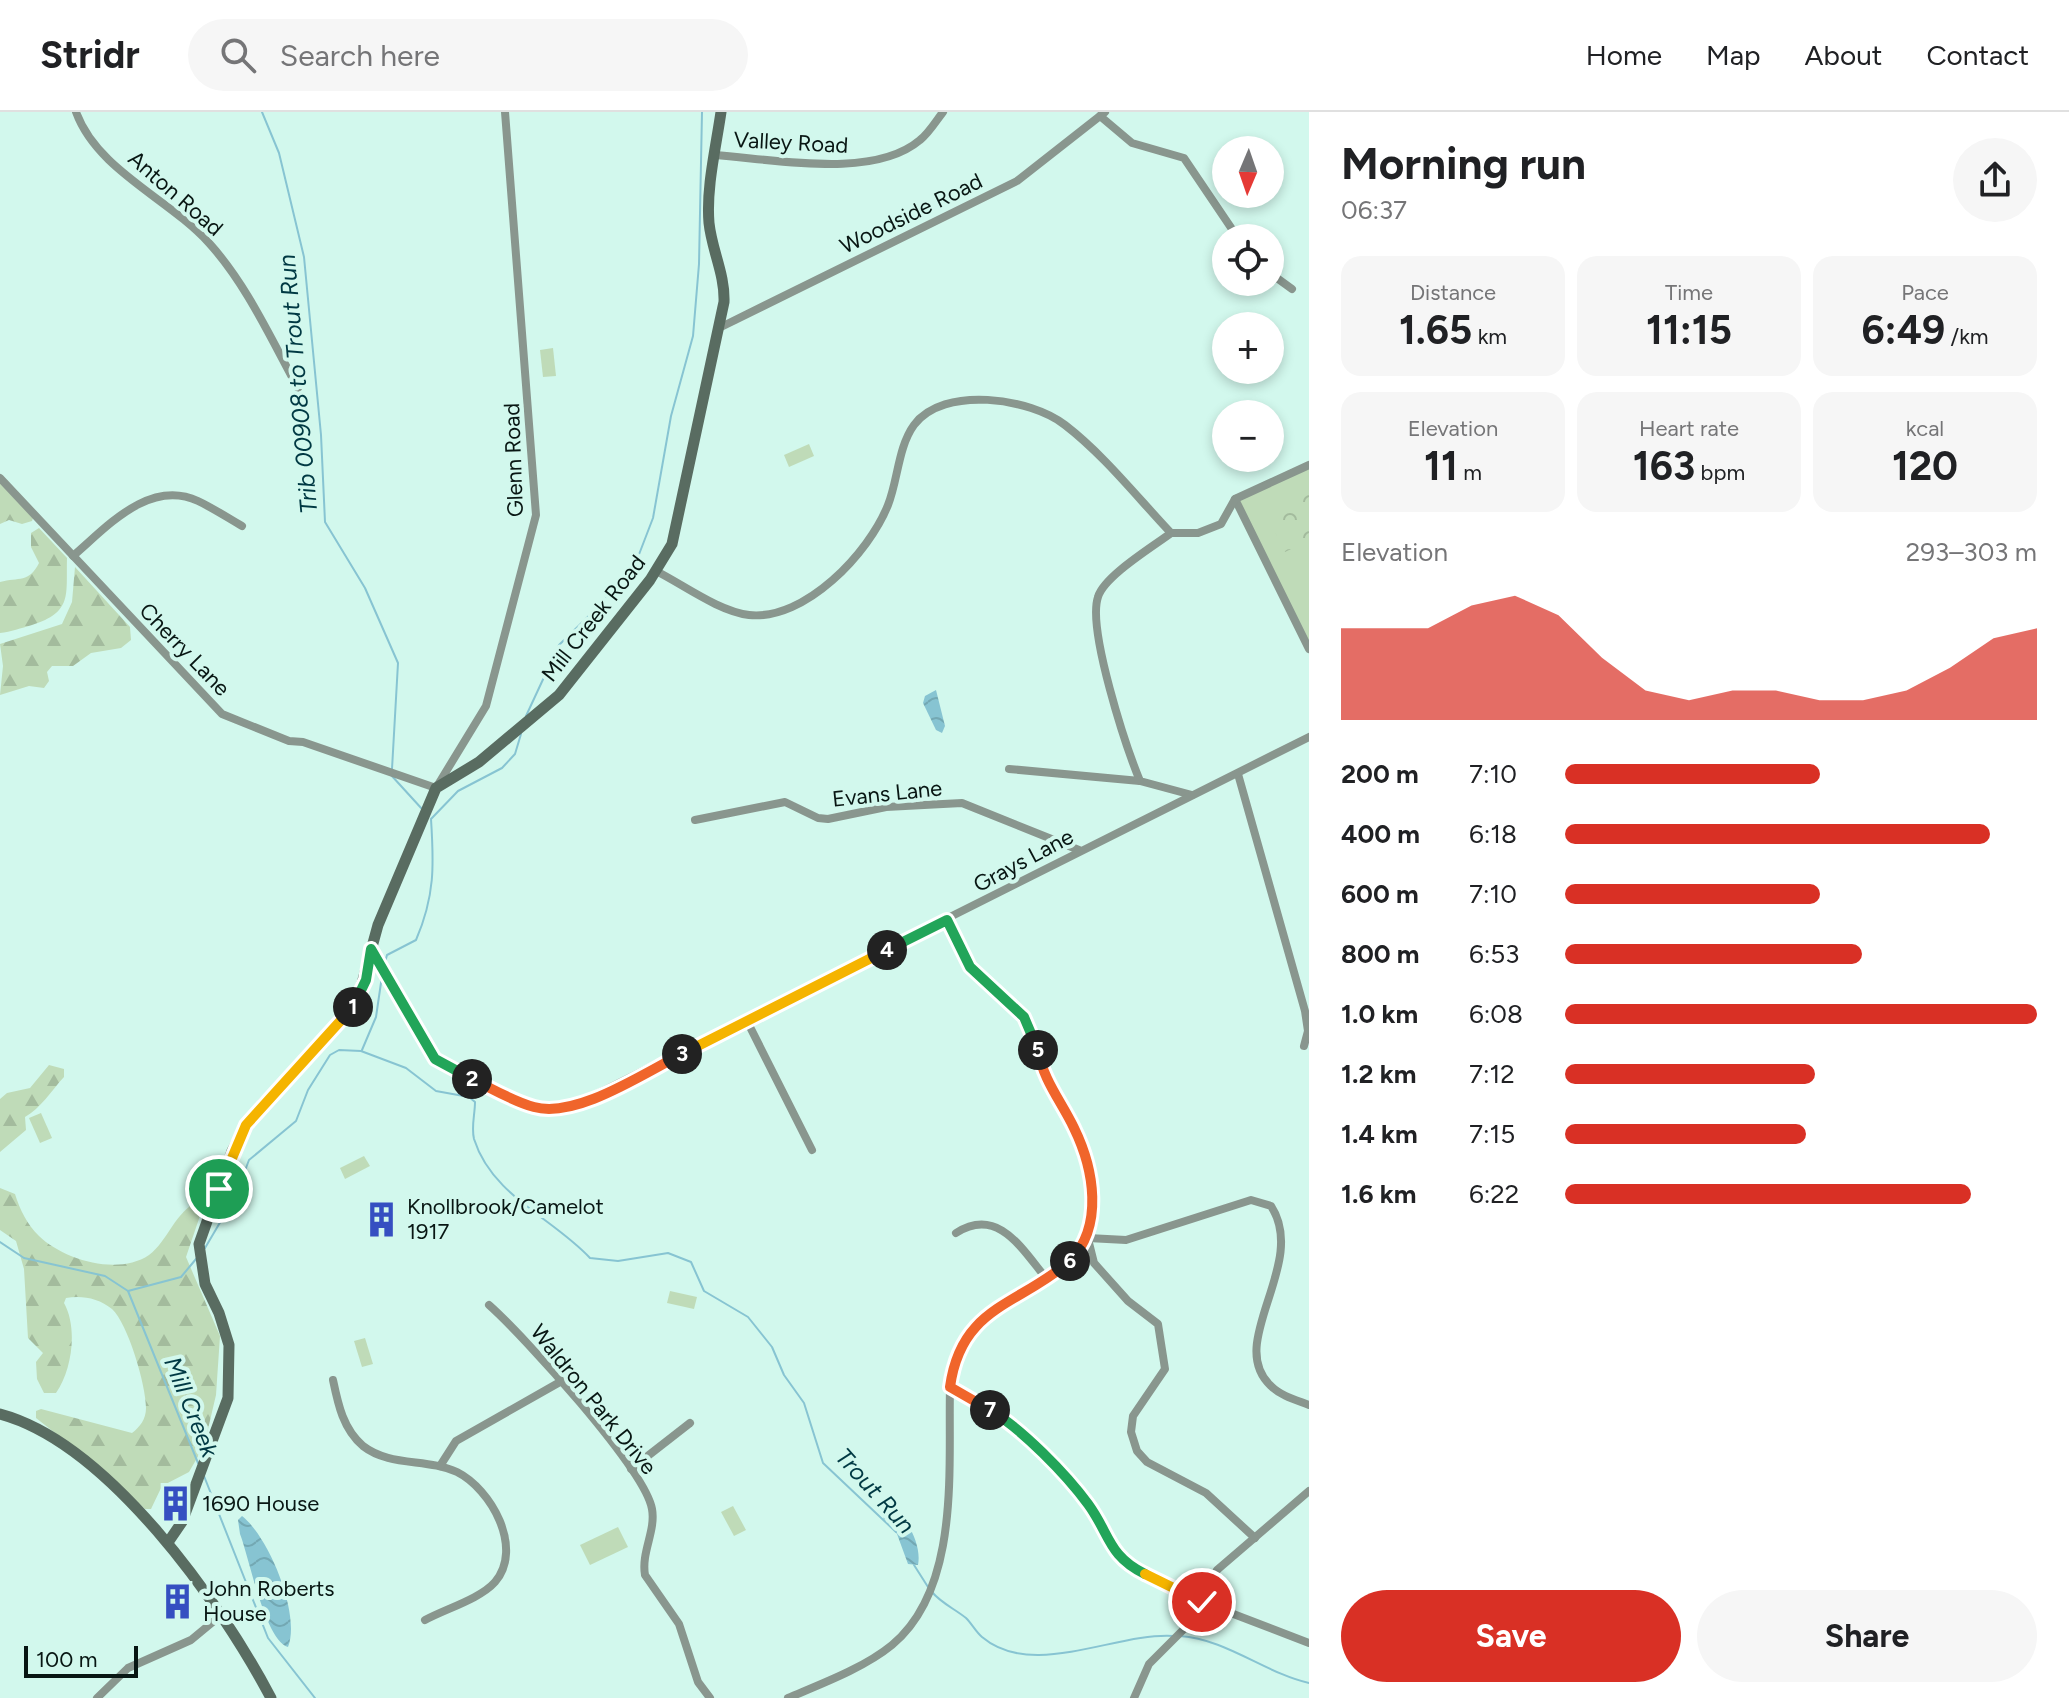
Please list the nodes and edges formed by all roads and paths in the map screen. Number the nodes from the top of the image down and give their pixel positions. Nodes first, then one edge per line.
1 (76, 112) edge
2 (505, 112) edge
3 (721, 112) edge
4 (943, 112) edge
5 (1103, 114) edge
6 (715, 155) junction
7 (1229, 224) edge
8 (1284, 283) edge
9 (1292, 289) dead end
10 (721, 327) junction
11 (298, 388) dead end
12 (1309, 465) edge
13 (0, 478) edge
14 (1235, 499) junction
15 (242, 526) dead end
16 (1171, 533) junction
17 (73, 556) junction
18 (656, 571) junction
19 (1309, 649) edge
20 (1309, 737) edge
21 (1009, 769) dead end
22 (1238, 774) junction
23 (1140, 781) junction
24 (436, 788) junction
25 (1192, 795) junction
26 (695, 820) dead end
27 (1079, 850) junction
28 (947, 920) junction
29 (371, 949) junction
30 (747, 1021) junction
31 (1304, 1046) dead end
32 (812, 1150) dead end
33 (956, 1233) dead end
34 (1088, 1238) junction
35 (1046, 1278) junction
36 (489, 1305) dead end
37 (333, 1380) dead end
38 (560, 1382) junction
39 (950, 1387) junction
40 (1309, 1405) edge
41 (0, 1414) edge
42 (690, 1423) dead end
43 (440, 1466) junction
44 (631, 1469) junction
45 (1309, 1491) edge
46 (1255, 1538) junction
47 (169, 1541) junction
48 (1202, 1602) junction
49 (220, 1616) junction
50 (425, 1620) dead end
51 (1309, 1643) edge
52 (791, 1697) edge
53 (97, 1698) edge
54 (271, 1698) edge
55 (710, 1698) edge
56 (1134, 1698) edge

1 - 11 street, Anton Road
2 - 24 street, Glenn Road
3 - 6 street, Mill Creek Road
4 - 6 street, Valley Road
5 - 7 street
5 - 10 street, Woodside Road
6 - 10 street, Mill Creek Road
8 - 9 street
10 - 18 street, Mill Creek Road
12 - 14 street
13 - 17 street, Cherry Lane
14 - 16 street
14 - 19 street
15 - 17 street
16 - 18 street
16 - 23 street
17 - 24 street, Cherry Lane
18 - 24 street, Mill Creek Road
20 - 22 street, Grays Lane
21 - 23 street
22 - 25 street, Grays Lane
22 - 31 street
23 - 25 street
24 - 29 street
25 - 27 street, Grays Lane
26 - 27 street, Evans Lane
27 - 28 street, Grays Lane
28 - 30 street, Grays Lane
28 - 34 street
29 - 30 street, Grays Lane
29 - 47 street
30 - 32 street
33 - 35 street
34 - 35 street
34 - 40 street
34 - 46 street
35 - 39 street
36 - 38 street, Waldron Park Drive
37 - 43 street
38 - 43 street
38 - 44 street, Waldron Park Drive
39 - 48 street
39 - 52 street
41 - 47 street
42 - 44 street
43 - 50 street
44 - 55 street, Waldron Park Drive
45 - 46 street
46 - 48 street
47 - 49 street
48 - 51 street
48 - 56 street
49 - 53 street
49 - 54 street

